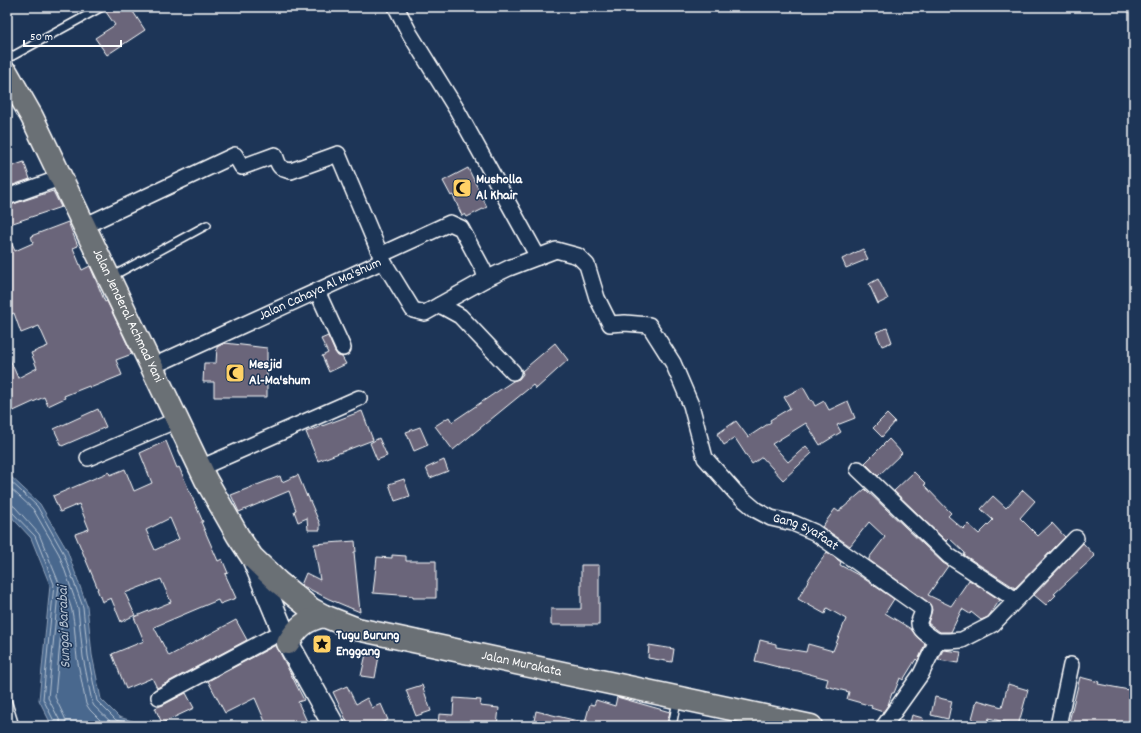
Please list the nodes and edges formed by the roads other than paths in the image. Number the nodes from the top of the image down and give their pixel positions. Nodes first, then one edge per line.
1 (102, 7) edge
2 (401, 9) edge
3 (7, 59) edge
4 (7, 73) edge
5 (60, 178) junction
6 (7, 197) edge
7 (207, 225) dead end
8 (84, 226) junction
9 (538, 256) junction
10 (382, 258) junction
11 (109, 278) junction
12 (486, 279) junction
13 (317, 291) junction
14 (440, 305) junction
15 (343, 348) dead end
16 (151, 367) junction
17 (513, 372) dead end
18 (359, 398) dead end
19 (177, 420) junction
20 (88, 458) dead end
21 (200, 468) junction
22 (858, 469) dead end
23 (1076, 538) dead end
24 (252, 557) junction
25 (1016, 600) junction
26 (324, 616) junction
27 (285, 637) junction
28 (937, 641) junction
29 (1071, 665) dead end
30 (159, 697) dead end
31 (678, 698) junction
32 (7, 700) edge
33 (803, 725) edge
34 (15, 726) edge
35 (334, 726) edge
36 (672, 726) edge
37 (884, 726) edge
38 (1058, 726) edge

1 - 3 lane
2 - 9 street
4 - 5 main road, Jalan Jenderal Achmad Yani
5 - 6 street
5 - 8 main road, Jalan Jenderal Achmad Yani
7 - 11 lane
8 - 10 street, Jalan Cahaya Al Ma'shum
8 - 11 main road, Jalan Jenderal Achmad Yani
9 - 12 street
9 - 28 street, Gang Syafaat
10 - 12 street
10 - 13 street, Jalan Cahaya Al Ma'shum
10 - 14 street
11 - 16 main road, Jalan Jenderal Achmad Yani
12 - 14 street
13 - 15 street
13 - 16 street, Jalan Cahaya Al Ma'shum
14 - 17 street
16 - 19 main road, Jalan Jenderal Achmad Yani
18 - 21 street
19 - 20 street
19 - 21 main road, Jalan Jenderal Achmad Yani
21 - 24 main road, Jalan Jenderal Achmad Yani
22 - 25 street
23 - 25 street
24 - 26 main road, Jalan Murakata
24 - 27 main road
25 - 28 street
26 - 27 main road
26 - 31 main road, Jalan Murakata
27 - 30 street
27 - 35 main road
28 - 37 street
29 - 38 street
31 - 33 main road, Jalan Murakata
31 - 36 lane
32 - 34 lane

